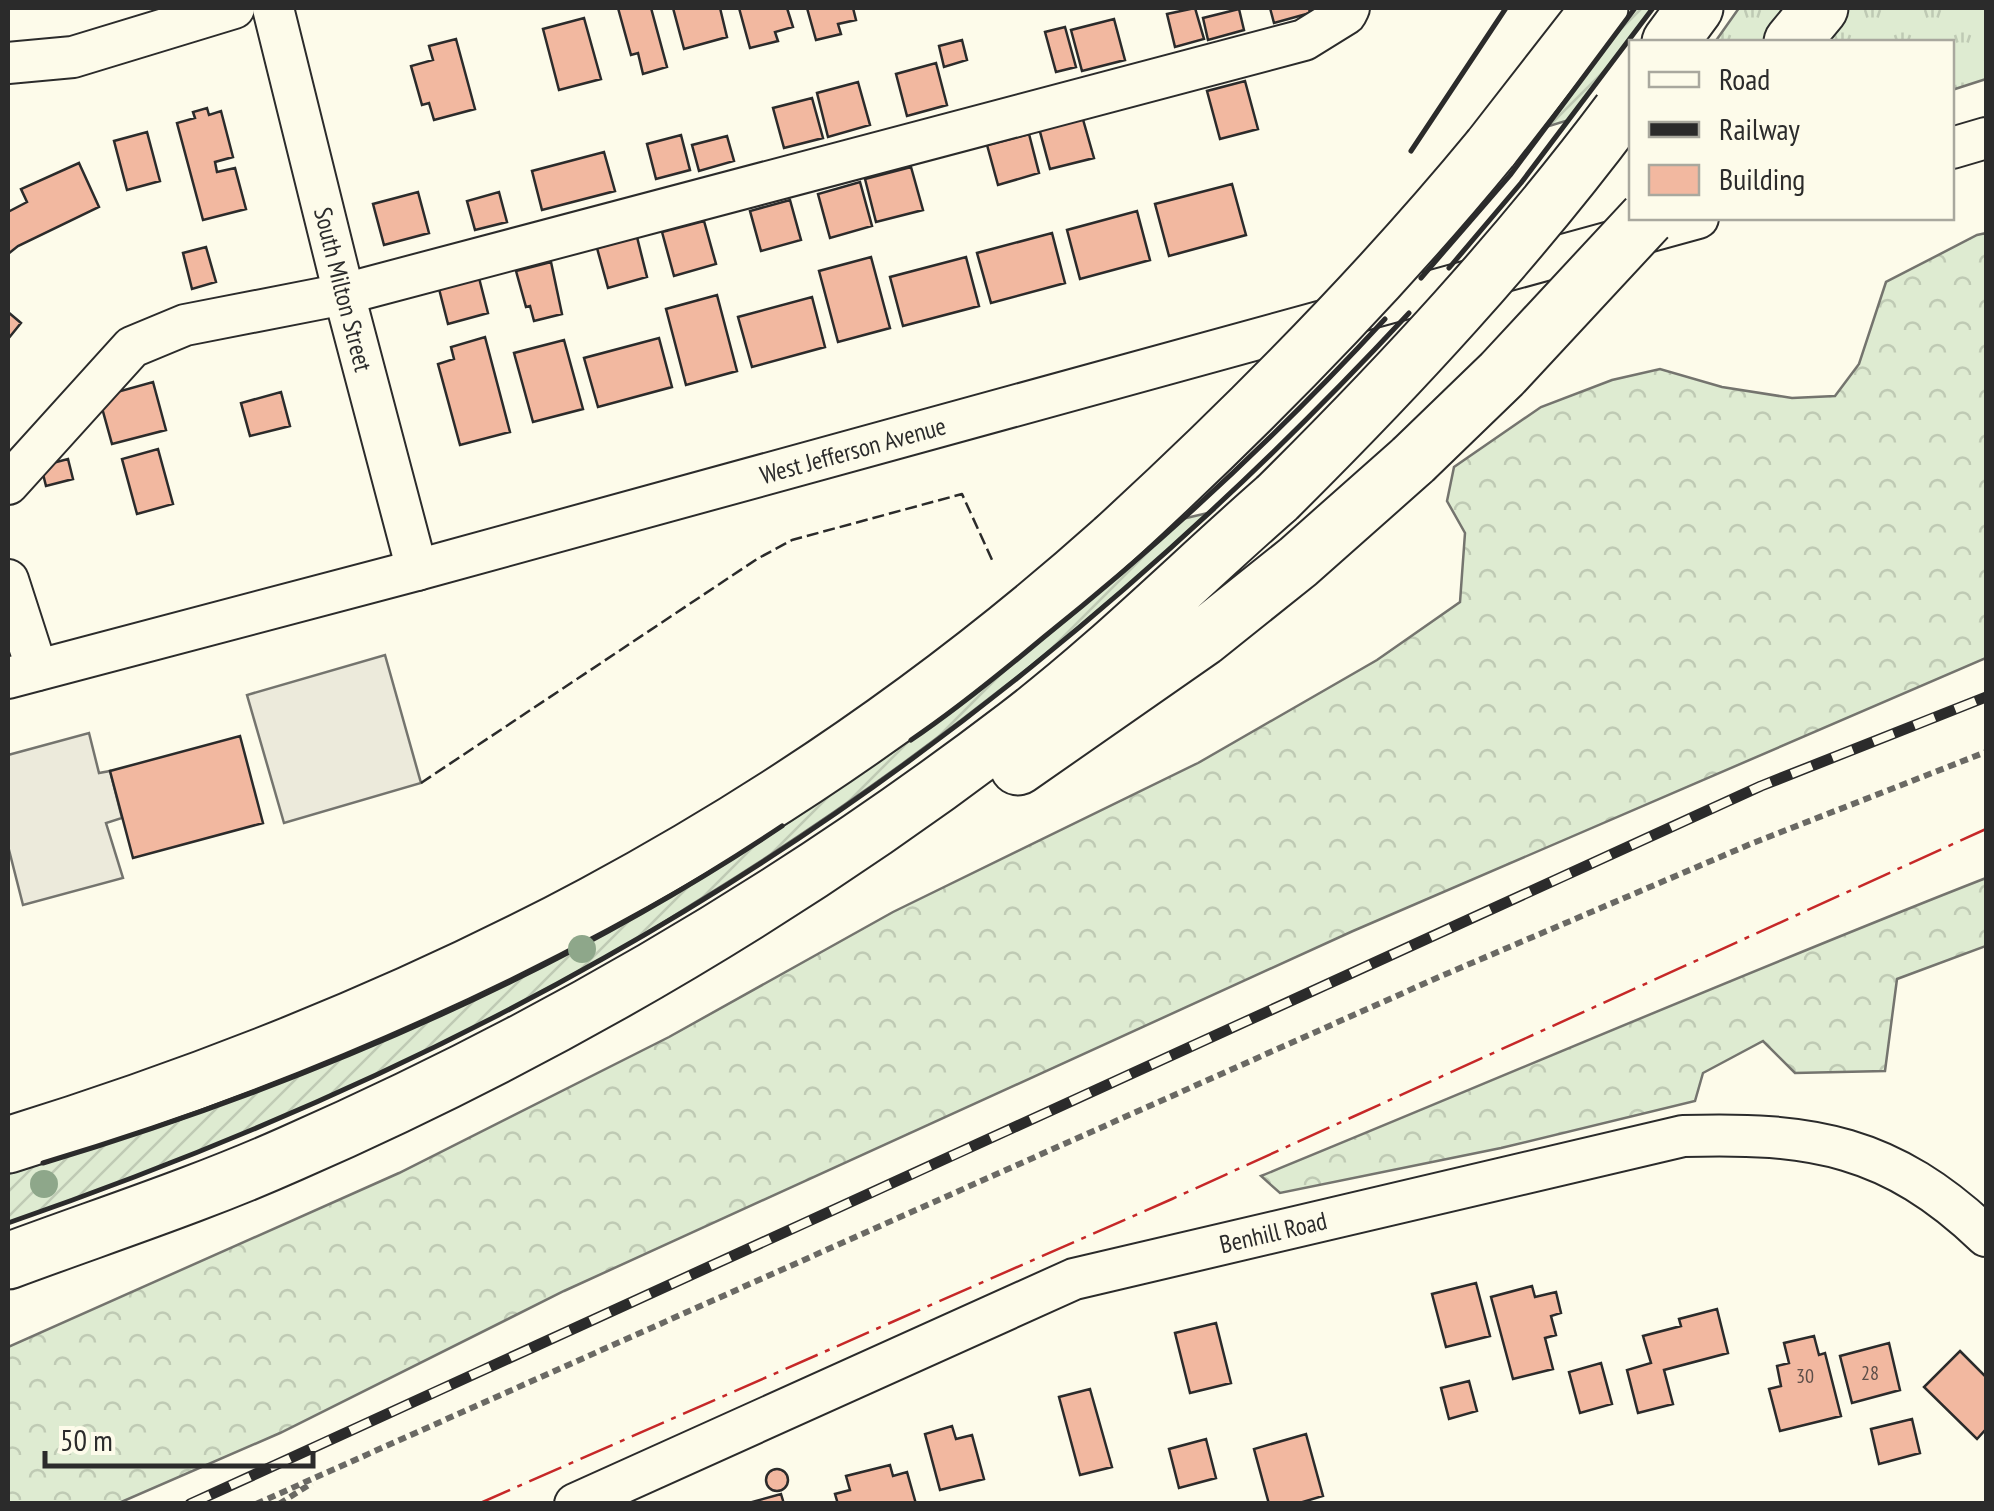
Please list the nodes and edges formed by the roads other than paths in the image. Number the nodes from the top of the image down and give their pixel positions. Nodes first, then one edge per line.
1 (234, 8) edge
2 (273, 8) edge
3 (1349, 8) edge
4 (1567, 8) edge
5 (1600, 8) edge
6 (1695, 8) edge
7 (1820, 8) edge
8 (1671, 40) edge
9 (1794, 40) edge
10 (8, 63) edge
11 (1626, 104) edge
12 (1986, 138) edge
13 (1954, 147) edge
14 (1491, 148) junction
15 (1645, 220) edge
16 (1691, 220) edge
17 (344, 294) junction
18 (8, 484) edge
19 (417, 570) junction
20 (8, 580) edge
21 (22, 674) edge
22 (773, 897) junction
23 (8, 1145) edge
24 (1986, 1236) edge
25 (8, 1260) edge
26 (659, 1486) edge
27 (575, 1504) edge

1 - 10 street
2 - 17 street, South Milton Street
3 - 17 street
4 - 14 highway
5 - 14 highway
6 - 8 highway
7 - 9 highway
11 - 22 highway, bridge
12 - 13 street
14 - 23 highway, bridge
15 - 22 highway, bridge
16 - 19 street, West Jefferson Avenue
17 - 18 street
17 - 19 street, South Milton Street
19 - 21 street, West Jefferson Avenue
20 - 21 street
22 - 25 highway
24 - 26 street, Benhill Road
26 - 27 street, Benhill Road

